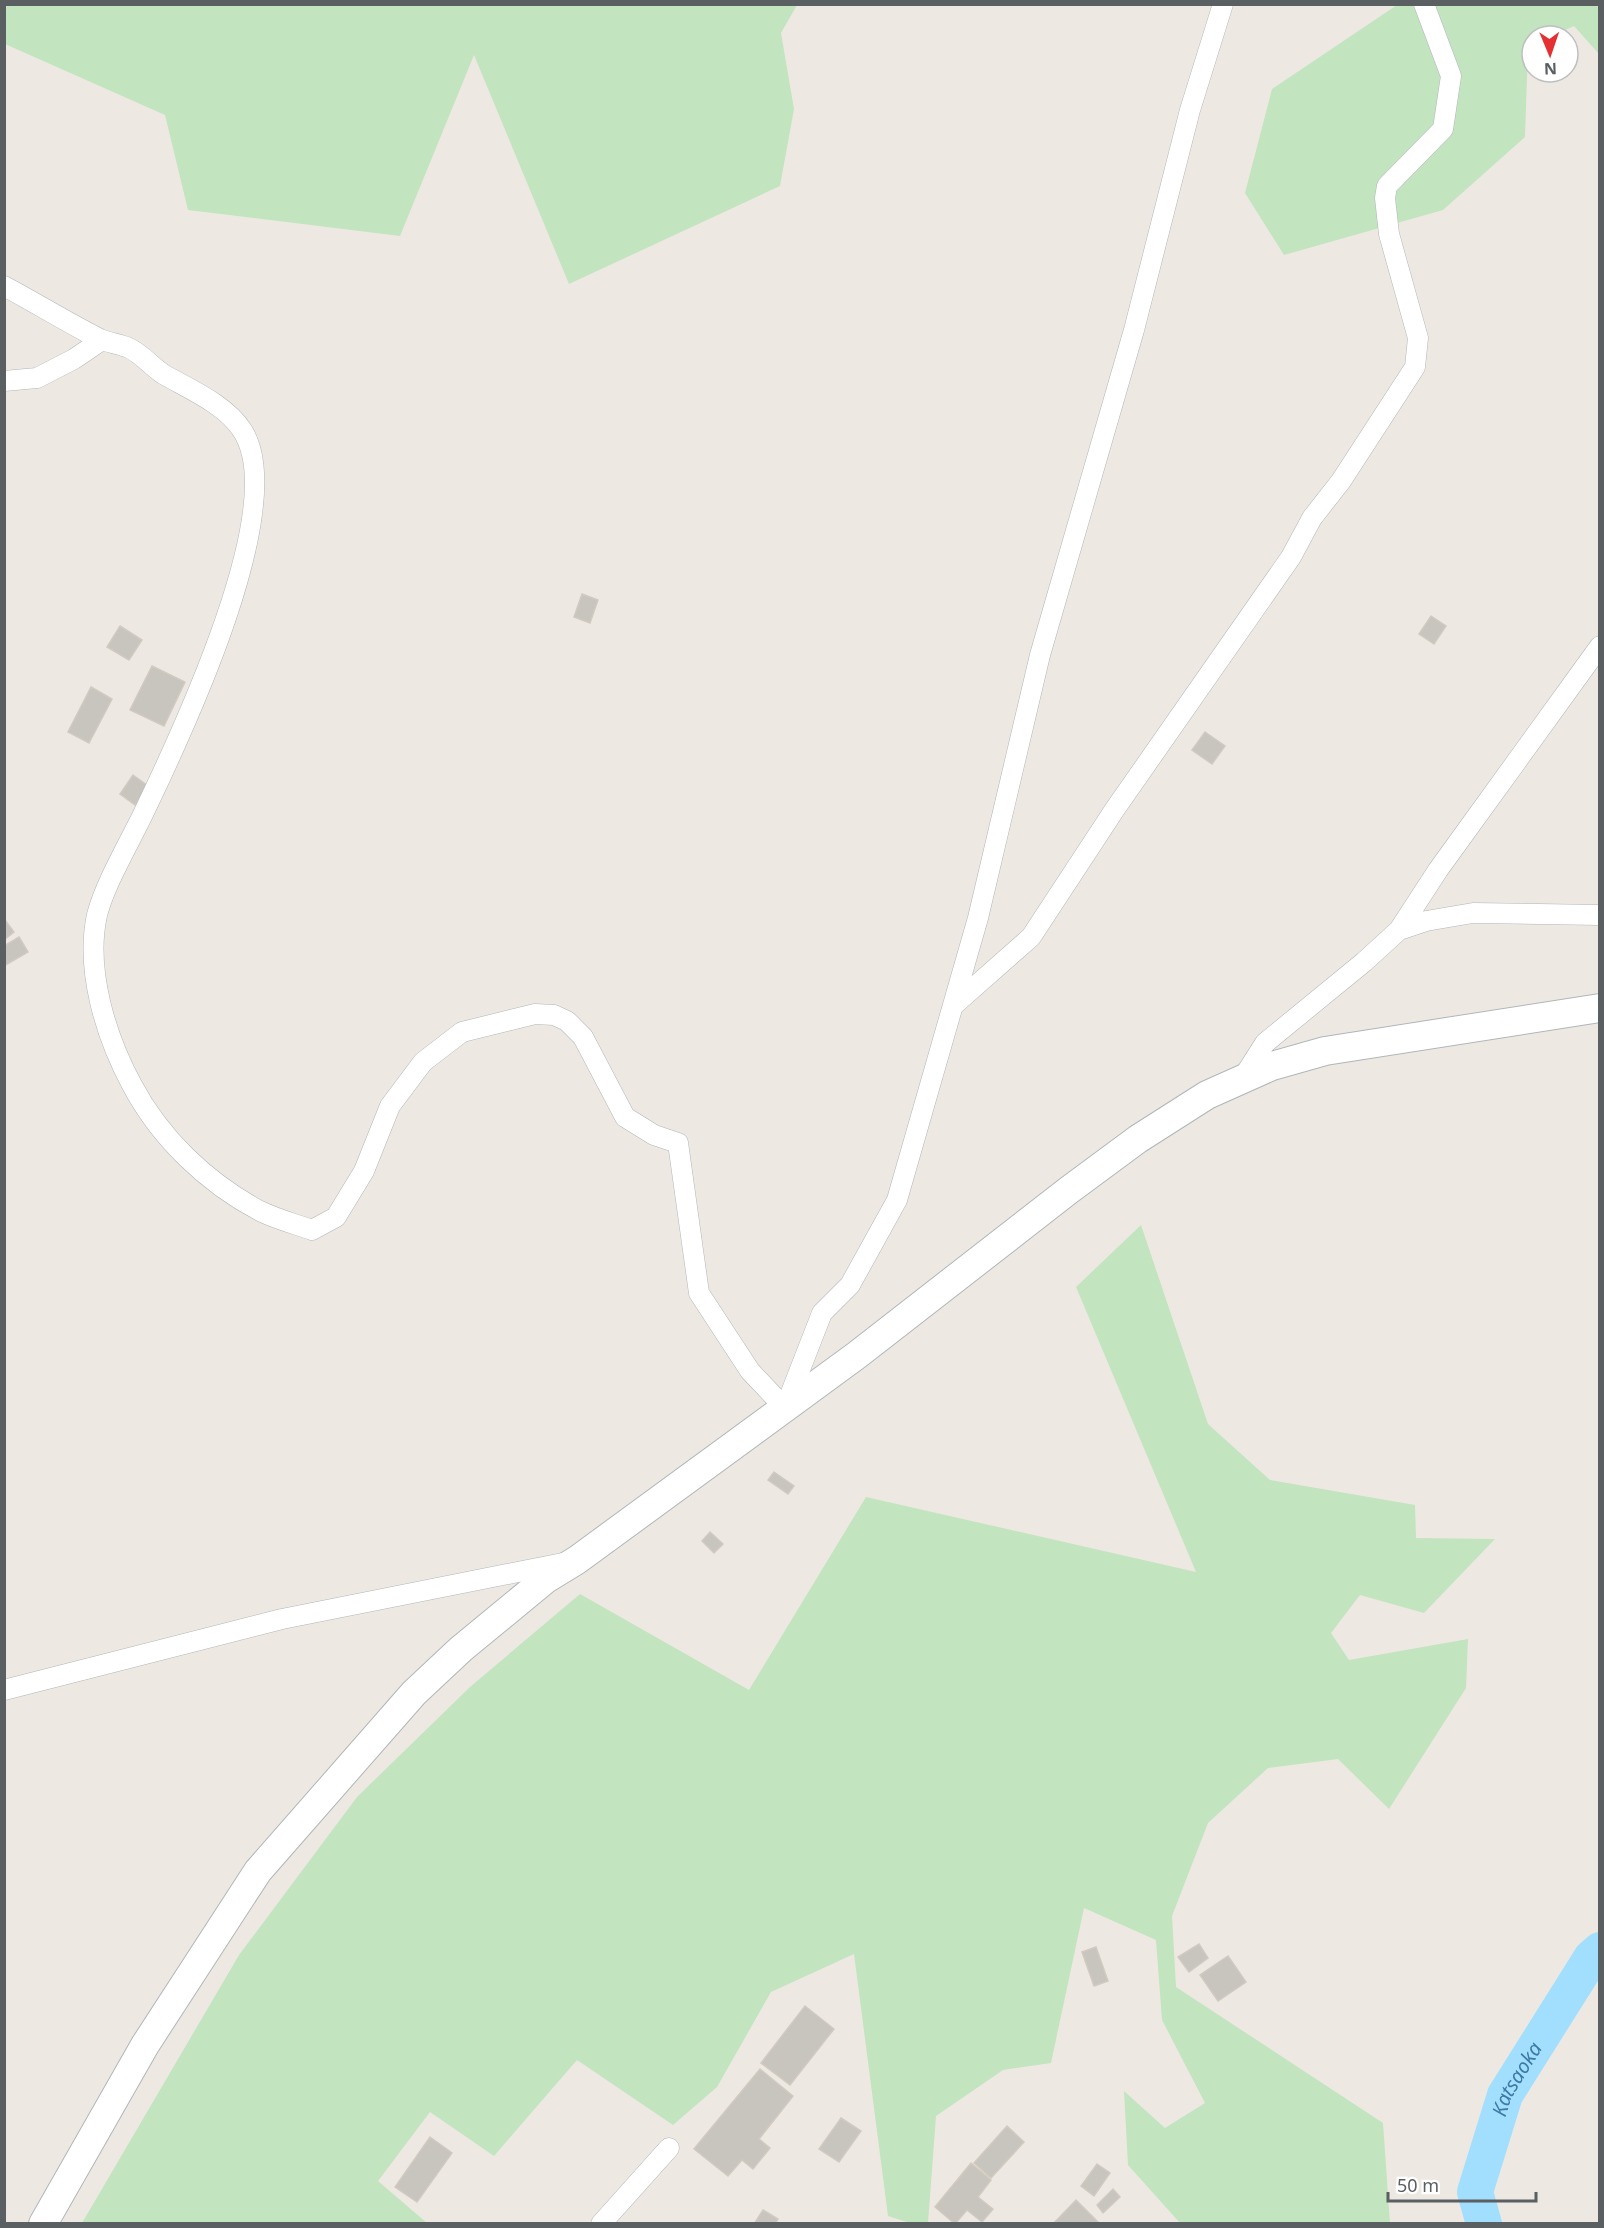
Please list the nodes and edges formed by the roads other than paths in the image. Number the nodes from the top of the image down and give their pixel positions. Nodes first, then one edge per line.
1 (1223, 4) edge
2 (1424, 4) edge
3 (4, 286) edge
4 (102, 340) junction
5 (4, 381) edge
6 (1599, 646) edge
7 (1599, 915) edge
8 (1399, 930) junction
9 (954, 1005) junction
10 (1599, 1008) edge
11 (1244, 1076) junction
12 (785, 1408) junction
13 (577, 1560) junction
14 (4, 1690) edge
15 (669, 2148) dead end
16 (43, 2223) edge
17 (601, 2223) edge

1 - 9 street
2 - 9 street
3 - 4 street
4 - 5 street
4 - 12 street
6 - 8 street
7 - 8 street
8 - 11 street
9 - 12 street
10 - 11 main road
11 - 12 main road
12 - 13 main road
13 - 14 street
13 - 16 main road
15 - 17 street

